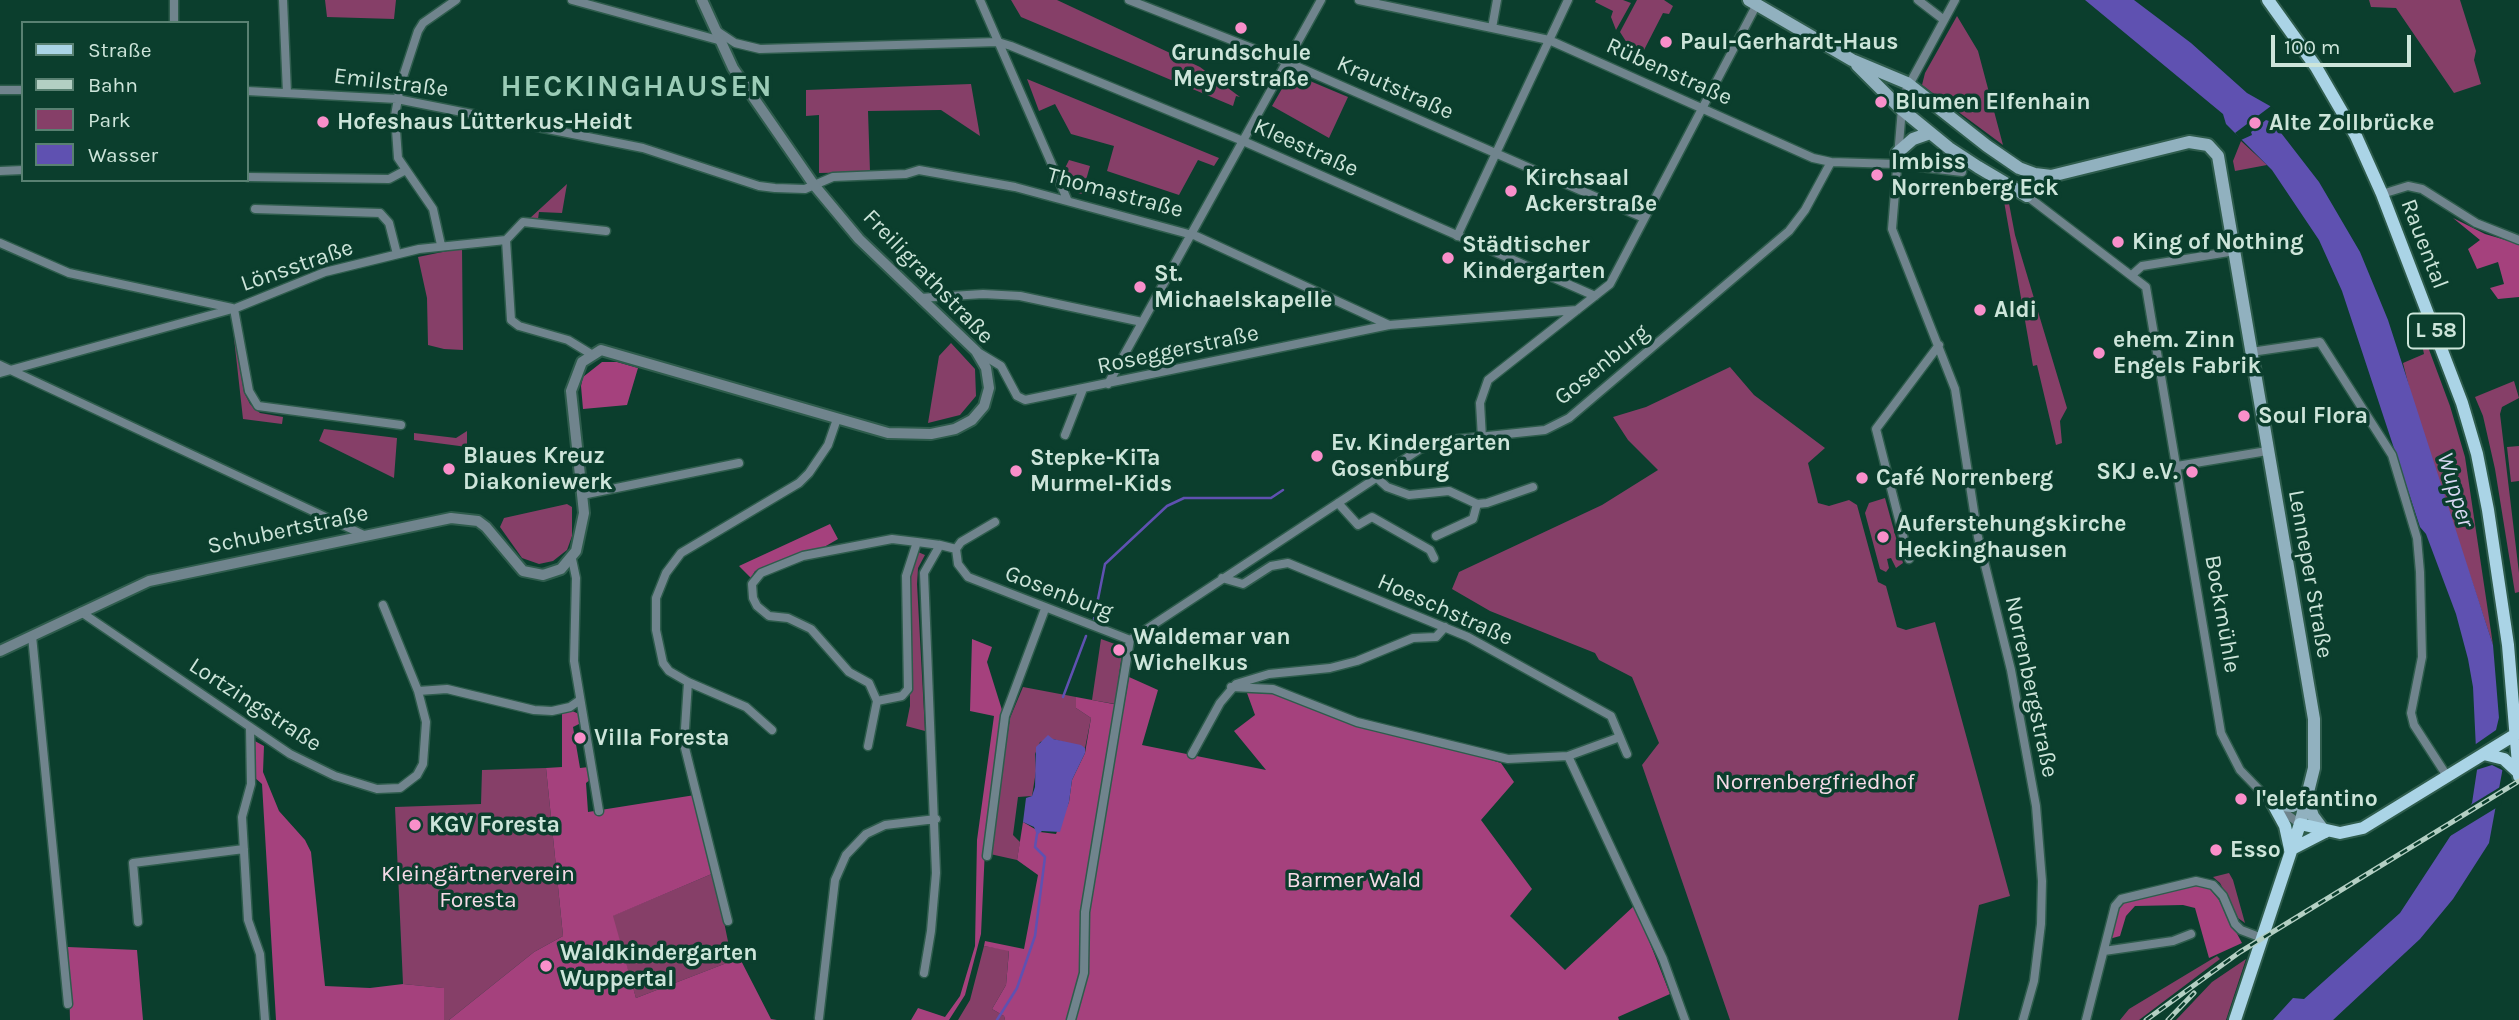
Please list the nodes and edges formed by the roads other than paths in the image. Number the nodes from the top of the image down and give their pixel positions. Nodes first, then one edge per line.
1 (174, 0) edge
2 (284, 0) edge
3 (456, 0) edge
4 (572, 0) edge
5 (702, 0) edge
6 (980, 0) edge
7 (1129, 0) edge
8 (1321, 0) edge
9 (1359, 0) edge
10 (1497, 0) edge
11 (1568, 0) edge
12 (1918, 0) edge
13 (1955, 0) edge
14 (2268, 0) edge
15 (1753, 2) edge
16 (1944, 20) junction
17 (174, 21) edge
18 (1492, 28) junction
19 (717, 35) junction
20 (1549, 40) junction
21 (998, 42) junction
22 (1852, 60) junction
23 (1287, 62) junction
24 (1908, 83) junction
25 (0, 90) edge
26 (21, 90) edge
27 (248, 91) edge
28 (287, 93) junction
29 (397, 99) junction
30 (1704, 107) junction
31 (1900, 108) junction
32 (1930, 133) junction
33 (1243, 141) junction
34 (1497, 153) junction
35 (1896, 159) junction
36 (1831, 162) junction
37 (21, 170) edge
38 (406, 170) junction
39 (0, 171) edge
40 (1962, 172) dead end
41 (2035, 174) junction
42 (248, 177) edge
43 (814, 185) junction
44 (2382, 194) junction
45 (2027, 195) junction
46 (1067, 199) junction
47 (255, 209) dead end
48 (1644, 218) junction
49 (606, 231) dead end
50 (1191, 234) junction
51 (1457, 236) junction
52 (506, 240) junction
53 (2519, 240) edge
54 (0, 243) edge
55 (441, 245) junction
56 (2235, 251) junction
57 (397, 254) junction
58 (2133, 274) junction
59 (1595, 296) junction
60 (917, 298) junction
61 (235, 309) junction
62 (1577, 310) junction
63 (1142, 322) junction
64 (1389, 325) junction
65 (1939, 345) junction
66 (976, 351) junction
67 (2252, 352) junction
68 (591, 354) junction
69 (0, 365) edge
70 (13, 370) junction
71 (0, 373) edge
72 (1108, 384) junction
73 (1083, 389) junction
74 (838, 419) junction
75 (401, 425) dead end
76 (1065, 435) dead end
77 (1482, 438) junction
78 (2267, 451) junction
79 (739, 463) dead end
80 (2177, 466) junction
81 (1376, 477) junction
82 (1533, 487) dead end
83 (582, 495) junction
84 (1338, 503) junction
85 (1477, 504) junction
86 (995, 522) dead end
87 (364, 535) junction
88 (1436, 536) dead end
89 (917, 542) junction
90 (940, 545) junction
91 (957, 549) junction
92 (1434, 558) dead end
93 (572, 559) junction
94 (1909, 559) dead end
95 (1222, 578) junction
96 (383, 605) dead end
97 (1045, 609) junction
98 (81, 612) junction
99 (1445, 627) junction
100 (32, 636) junction
101 (1130, 640) junction
102 (0, 651) edge
103 (2515, 674) edge
104 (688, 682) junction
105 (1231, 687) junction
106 (418, 691) junction
107 (580, 700) junction
108 (877, 701) junction
109 (250, 729) junction
110 (772, 730) dead end
111 (2514, 735) edge
112 (1620, 737) junction
113 (868, 746) dead end
114 (1192, 754) dead end
115 (1627, 754) dead end
116 (2484, 754) junction
117 (1568, 756) junction
118 (2516, 770) edge
119 (2447, 776) junction
120 (2307, 799) junction
121 (2273, 804) junction
122 (599, 811) dead end
123 (936, 819) junction
124 (2300, 824) junction
125 (2326, 832) junction
126 (244, 849) junction
127 (2290, 850) junction
128 (987, 856) dead end
129 (728, 921) dead end
130 (138, 922) dead end
131 (2191, 934) dead end
132 (2262, 938) junction
133 (2104, 951) junction
134 (924, 973) dead end
135 (68, 1004) dead end
136 (818, 1018) dead end
137 (265, 1020) edge
138 (1071, 1020) edge
139 (1685, 1020) edge
140 (2023, 1020) edge
141 (2086, 1020) edge
142 (2235, 1020) edge

1 - 17 street
2 - 28 street
3 - 29 street
4 - 19 street
5 - 19 street, Freiligrathstraße
6 - 21 street
7 - 23 street, Krautstraße
8 - 23 street
9 - 18 street, Rübenstraße
10 - 18 street
11 - 20 street
12 - 16 street
13 - 16 street, Norrenbergstraße
14 - 44 main road, Rauental / L 58
15 - 22 main road
15 - 30 street
16 - 24 street, Norrenbergstraße
18 - 20 street, Rübenstraße
19 - 21 street
19 - 43 street, Freiligrathstraße
20 - 30 street, Rübenstraße
20 - 34 street
21 - 33 street, Kleestraße
21 - 46 street
22 - 24 main road
22 - 31 main road
23 - 33 street
23 - 34 street, Krautstraße
24 - 31 street, Norrenbergstraße
24 - 41 main road
25 - 26 street
27 - 28 street, Emilstraße
28 - 29 street, Emilstraße
29 - 38 street
29 - 43 street, Emilstraße
30 - 36 street, Rübenstraße
30 - 48 street
31 - 32 main road
31 - 35 street, Norrenbergstraße
32 - 35 main road
32 - 45 main road
33 - 50 street
33 - 51 street, Kleestraße
34 - 48 street, Krautstraße
34 - 51 street
35 - 36 street, Rübenstraße
35 - 40 street, Rübenstraße
35 - 65 street, Norrenbergstraße
36 - 77 street, Gosenburg
37 - 39 street
38 - 42 street
38 - 55 street
41 - 45 main road
41 - 56 main road, Lenneper Straße
43 - 46 street, Thomastraße
43 - 60 street, Freiligrathstraße
44 - 53 street
44 - 103 main road, Rauental / L 58
45 - 58 street, Bockmühle
46 - 50 street, Thomastraße
47 - 57 street
48 - 59 street
49 - 52 street, Lönsstraße
50 - 63 street
50 - 64 street, Thomastraße
51 - 59 street, Kleestraße
52 - 55 street, Lönsstraße
52 - 68 street
54 - 61 street
55 - 57 street, Lönsstraße
56 - 58 street
56 - 67 main road, Lenneper Straße
57 - 61 street, Lönsstraße
58 - 80 street, Bockmühle
59 - 62 street
60 - 63 street
60 - 66 street, Freiligrathstraße
61 - 70 street, Lönsstraße
61 - 75 street
62 - 64 street, Roseggerstraße
62 - 77 street
63 - 72 street
64 - 72 street, Roseggerstraße
65 - 94 street
65 - 140 street, Norrenbergstraße
66 - 73 street, Roseggerstraße
66 - 74 street, Freiligrathstraße
67 - 78 main road, Lenneper Straße
67 - 119 street
68 - 74 street, Freiligrathstraße
68 - 83 street
69 - 70 street
70 - 71 street, Lönsstraße
70 - 87 street
72 - 73 street, Roseggerstraße
73 - 76 street
74 - 104 street
77 - 81 street, Gosenburg
78 - 80 street
78 - 120 main road, Lenneper Straße
79 - 83 street
80 - 121 street, Bockmühle
81 - 84 street, Gosenburg
81 - 85 street
82 - 85 street
83 - 93 street
84 - 92 street
84 - 95 street, Gosenburg
85 - 88 street
86 - 91 street
87 - 93 street, Schubertstraße
87 - 98 street, Schubertstraße
89 - 90 street
89 - 108 street
89 - 108 street
90 - 91 street
90 - 123 street
91 - 97 street, Gosenburg
93 - 107 street
95 - 99 street, Hoeschstraße
95 - 101 street, Gosenburg
96 - 106 street, Lortzingstraße
97 - 101 street, Gosenburg
97 - 128 street
98 - 100 street, Schubertstraße
98 - 109 street, Lortzingstraße
99 - 105 street
99 - 112 street, Hoeschstraße
100 - 102 street, Schubertstraße
100 - 135 street
101 - 138 street
103 - 111 main road, Rauental / L 58
104 - 110 street
104 - 129 street
105 - 114 street
105 - 117 street
106 - 107 street
106 - 109 street, Lortzingstraße
107 - 122 street
108 - 113 street
109 - 126 street
111 - 116 main road, Bockmühle
111 - 118 main road, Rauental
112 - 115 street, Hoeschstraße
112 - 117 street
116 - 118 main road
116 - 119 main road, Bockmühle
117 - 139 street
119 - 125 main road, Bockmühle
120 - 121 main road
120 - 124 main road, Lenneper Straße
120 - 125 main road
121 - 124 street, Bockmühle
121 - 127 main road
123 - 134 street
123 - 136 street
124 - 125 main road, Bockmühle
124 - 127 main road, Lenneper Straße
125 - 127 main road
126 - 130 street
126 - 137 street
127 - 132 main road, Lenneper Straße
131 - 133 street
132 - 133 street
132 - 142 main road, Lenneper Straße
133 - 141 street

